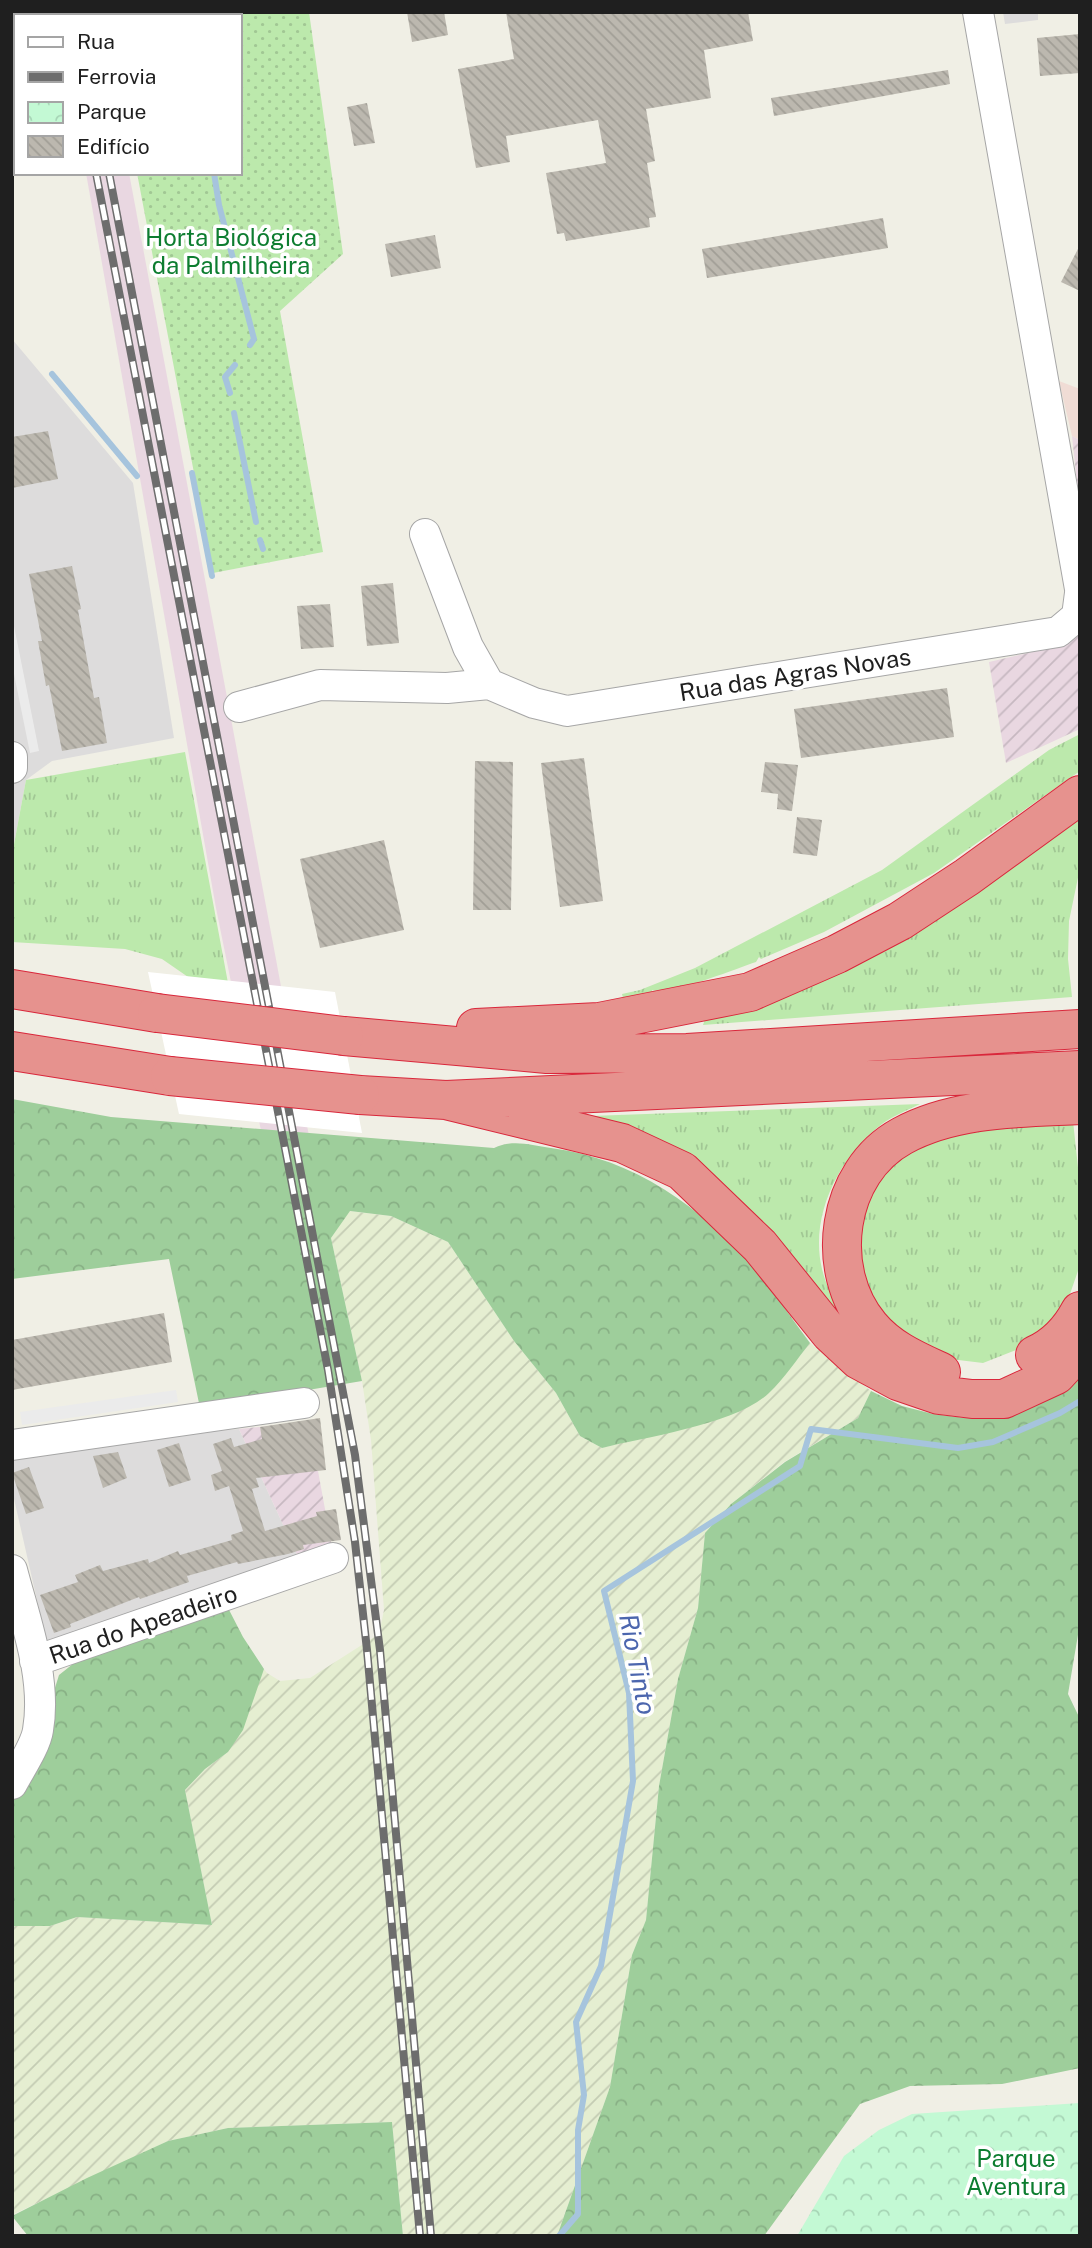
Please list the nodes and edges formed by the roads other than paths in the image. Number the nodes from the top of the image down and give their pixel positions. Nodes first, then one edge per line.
1 (978, 12) edge
2 (425, 534) dead end
3 (1080, 591) edge
4 (489, 684) junction
5 (239, 707) dead end
6 (12, 757) edge
7 (12, 768) edge
8 (1080, 794) edge
9 (12, 989) edge
10 (1062, 1030) edge
11 (409, 1041) junction
12 (12, 1051) edge
13 (1064, 1088) edge
14 (446, 1100) junction
15 (1080, 1311) edge
16 (1080, 1349) edge
17 (304, 1403) dead end
18 (12, 1445) edge
19 (333, 1558) dead end
20 (12, 1570) edge
21 (35, 1661) junction
22 (12, 1784) edge

1 - 3 street, Rua das Agras Novas
2 - 4 street
3 - 4 street, Rua das Agras Novas
4 - 5 street, Rua das Agras Novas
6 - 7 street
8 - 11 highway
9 - 11 highway, bridge
10 - 11 highway
12 - 14 highway, bridge
13 - 14 highway
13 - 15 highway
14 - 16 highway
17 - 18 street
19 - 21 street, Rua do Apeadeiro
20 - 21 street
21 - 22 street, Rua do Apeadeiro

